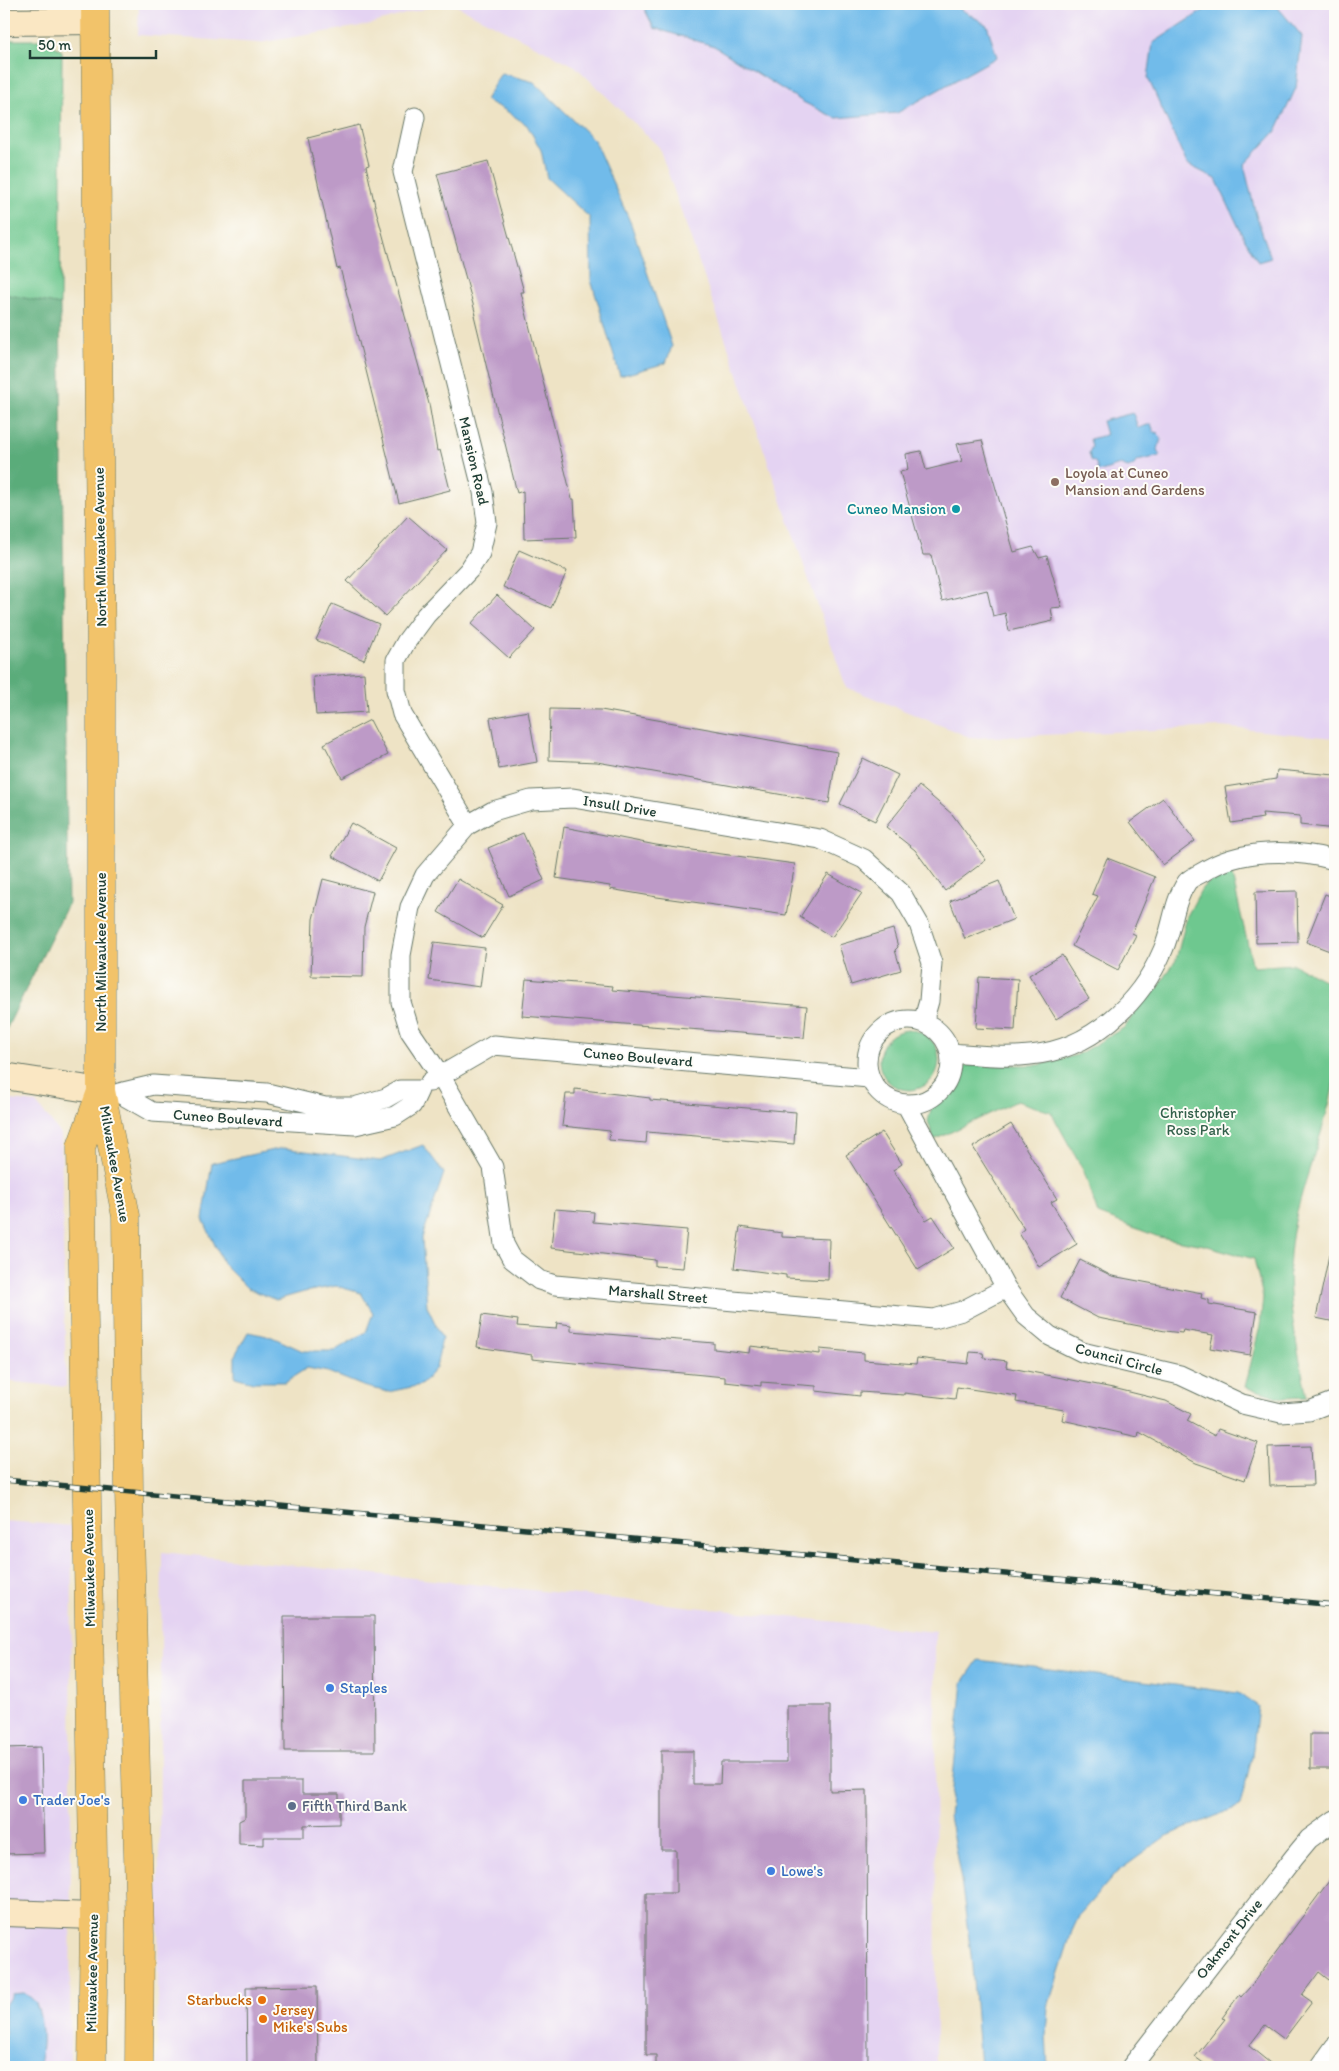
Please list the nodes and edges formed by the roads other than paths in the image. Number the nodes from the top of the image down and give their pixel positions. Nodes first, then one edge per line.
1 (95, 13) edge
2 (4, 22) edge
3 (415, 117) dead end
4 (468, 825) junction
5 (1335, 860) edge
6 (923, 1022) junction
7 (950, 1053) junction
8 (440, 1075) junction
9 (4, 1076) edge
10 (869, 1078) junction
11 (419, 1090) junction
12 (110, 1092) junction
13 (300, 1100) junction
14 (906, 1104) junction
15 (299, 1122) junction
16 (1006, 1288) junction
17 (1335, 1401) edge
18 (1335, 1820) edge
19 (4, 1913) edge
20 (94, 1916) junction
21 (1335, 2046) edge
22 (92, 2067) edge
23 (139, 2067) edge
24 (1130, 2067) edge
25 (1320, 2067) edge

1 - 2 street
1 - 12 main road, North Milwaukee Avenue
3 - 4 street, Mansion Road
4 - 6 street, Insull Drive
4 - 8 street, Insull Drive
5 - 7 street
6 - 7 street
6 - 10 street
7 - 14 street
8 - 10 street, Cuneo Boulevard
8 - 11 street, Cuneo Boulevard
8 - 16 street, Marshall Street
9 - 12 street
10 - 14 street
11 - 13 street, Cuneo Boulevard
11 - 15 street, Cuneo Boulevard
12 - 13 street, Cuneo Boulevard
12 - 15 street, Cuneo Boulevard
12 - 20 main road, Milwaukee Avenue
12 - 23 main road, Milwaukee Avenue
13 - 15 street
14 - 16 street, Council Circle
16 - 17 street, Council Circle
18 - 24 street, Oakmont Drive
19 - 20 street
20 - 22 main road, Milwaukee Avenue
21 - 25 street

